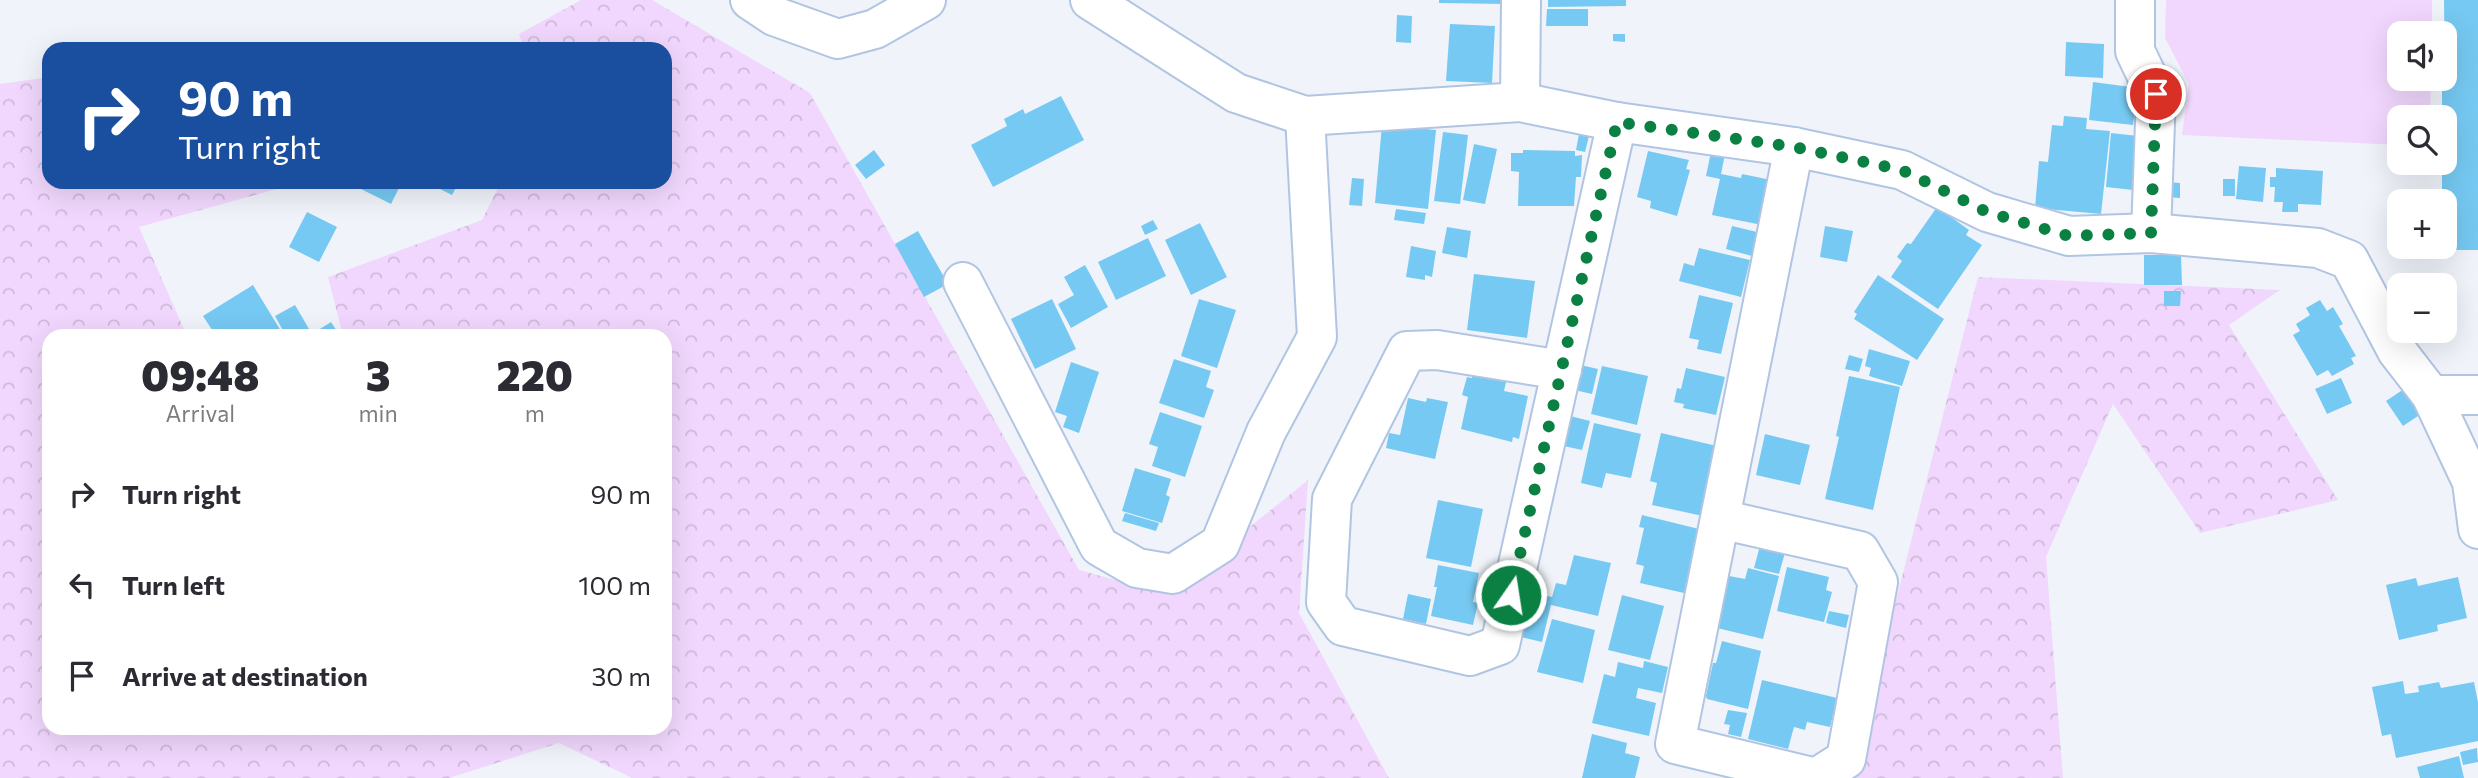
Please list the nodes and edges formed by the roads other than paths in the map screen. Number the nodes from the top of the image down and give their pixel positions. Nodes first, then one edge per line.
1 (750, 0) edge
2 (926, 0) edge
3 (1090, 0) edge
4 (1521, 0) edge
5 (2135, 0) edge
6 (1520, 103) junction
7 (1305, 116) junction
8 (1617, 122) junction
9 (1794, 147) junction
10 (2151, 233) junction
11 (963, 282) dead end
12 (1562, 370) junction
13 (2431, 395) junction
14 (2478, 396) edge
15 (1720, 519) junction
16 (2478, 529) edge

1 - 2 street
3 - 7 street
4 - 6 street
5 - 10 street
6 - 7 street
6 - 8 street
7 - 11 street
8 - 9 street
8 - 12 street
9 - 10 street
9 - 15 street
10 - 13 street
12 - 12 street
13 - 14 street
13 - 16 street
15 - 15 street

